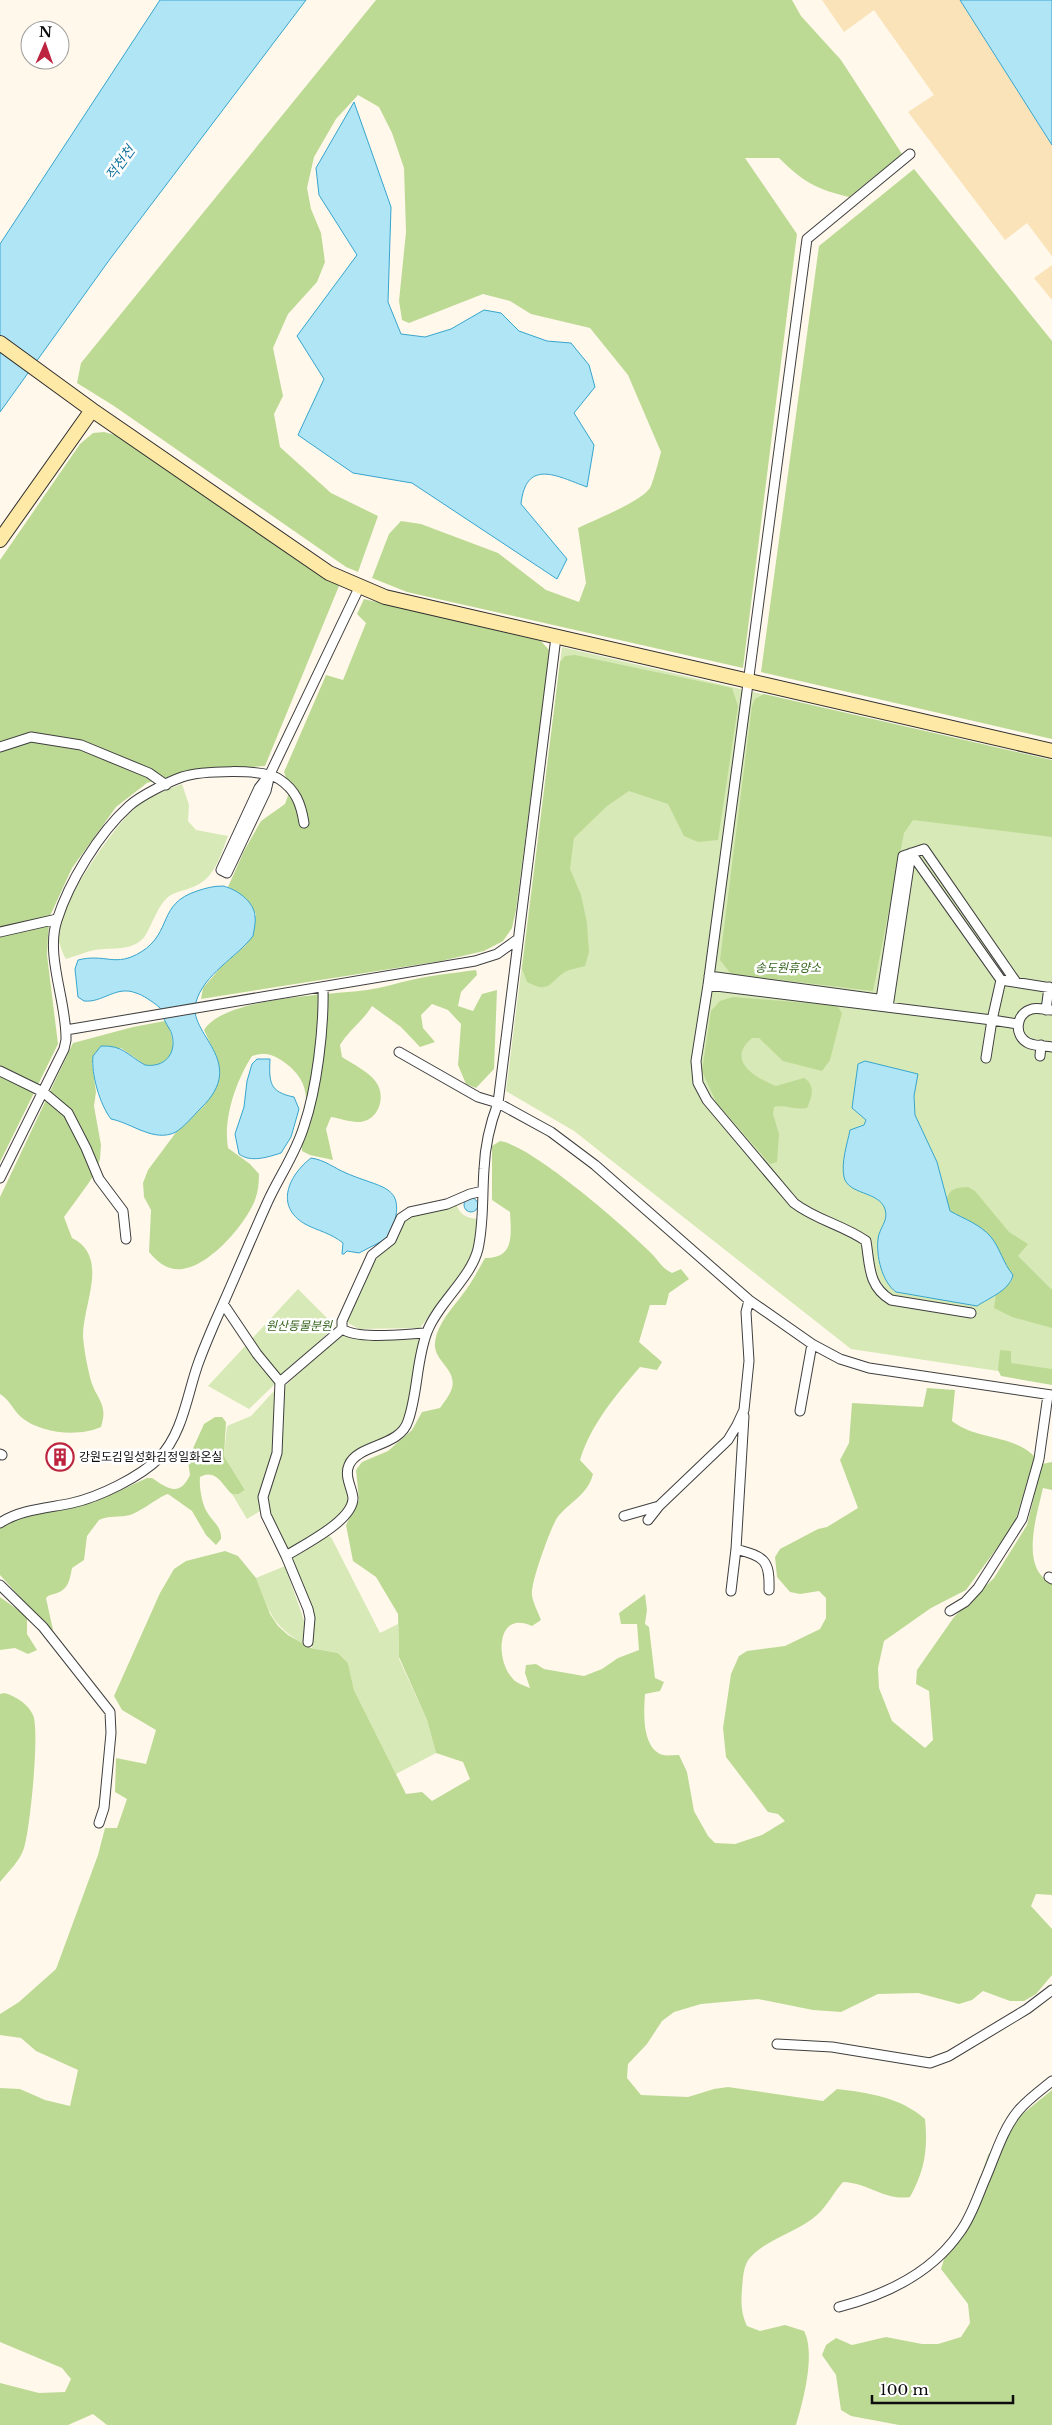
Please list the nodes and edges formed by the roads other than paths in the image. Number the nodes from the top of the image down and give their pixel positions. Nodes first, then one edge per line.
1 (910, 154) dead end
2 (0, 343) edge
3 (92, 410) junction
4 (0, 540) edge
5 (359, 588) junction
6 (556, 637) junction
7 (747, 681) junction
8 (0, 747) edge
9 (1052, 751) edge
10 (270, 774) junction
11 (166, 785) junction
12 (304, 823) dead end
13 (911, 853) junction
14 (57, 919) junction
15 (0, 932) edge
16 (518, 939) junction
17 (1001, 980) junction
18 (709, 981) junction
19 (1016, 982) junction
20 (1050, 987) edge
21 (323, 988) junction
22 (885, 1003) junction
23 (1049, 1010) edge
24 (992, 1020) junction
25 (1018, 1024) junction
26 (66, 1030) junction
27 (1041, 1046) junction
28 (1052, 1047) edge
29 (400, 1052) dead end
30 (1040, 1056) dead end
31 (986, 1058) dead end
32 (0, 1071) edge
33 (42, 1092) junction
34 (498, 1103) junction
35 (0, 1178) edge
36 (483, 1191) junction
37 (126, 1239) dead end
38 (749, 1300) junction
39 (224, 1305) junction
40 (971, 1313) dead end
41 (342, 1329) junction
42 (426, 1333) junction
43 (812, 1344) junction
44 (280, 1382) junction
45 (1050, 1395) edge
46 (744, 1410) junction
47 (800, 1411) dead end
48 (659, 1506) junction
49 (624, 1516) dead end
50 (648, 1520) dead end
51 (0, 1523) edge
52 (736, 1549) junction
53 (286, 1556) junction
54 (0, 1585) edge
55 (769, 1590) dead end
56 (731, 1591) dead end
57 (950, 1611) dead end
58 (308, 1642) dead end
59 (99, 1823) dead end
60 (1052, 1990) edge
61 (777, 2044) dead end
62 (1052, 2081) edge
63 (839, 2307) dead end

1 - 7 street
2 - 3 main road
3 - 4 main road
3 - 5 main road
5 - 6 main road
5 - 10 street
6 - 7 main road
6 - 16 street
7 - 9 main road
7 - 18 street
8 - 11 street
10 - 10 street
10 - 11 street
10 - 12 street
11 - 14 street
13 - 17 street
13 - 19 street
13 - 22 street
14 - 15 street
14 - 26 street
16 - 21 street
16 - 34 street
17 - 19 street
17 - 24 street
18 - 22 street
18 - 40 street
19 - 20 street
20 - 23 street
21 - 26 street
21 - 39 street
22 - 24 street
23 - 25 street
24 - 25 street
24 - 31 street
25 - 27 street
26 - 33 street
27 - 28 street
27 - 30 street
29 - 34 street
32 - 33 street
33 - 35 street
33 - 37 street
34 - 36 street
34 - 38 street
36 - 41 street
36 - 42 street
38 - 43 street
38 - 46 street
39 - 44 street
39 - 51 street
41 - 42 street
41 - 44 street
42 - 53 street
43 - 45 street
43 - 47 street
44 - 53 street
45 - 57 street
46 - 48 street
46 - 52 street
48 - 49 street
48 - 50 street
52 - 55 street
52 - 56 street
53 - 58 street
54 - 59 street
60 - 61 street
62 - 63 street

